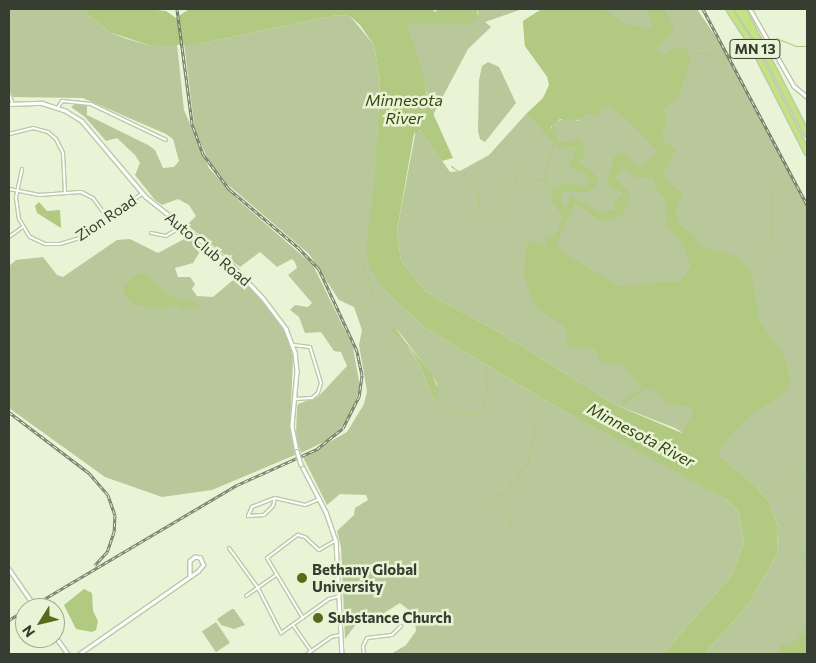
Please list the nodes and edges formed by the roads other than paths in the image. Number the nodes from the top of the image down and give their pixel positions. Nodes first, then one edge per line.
1 (729, 9) edge
2 (737, 9) edge
3 (743, 9) edge
4 (750, 9) edge
5 (773, 67) junction
6 (9, 94) edge
7 (807, 97) edge
8 (10, 103) edge
9 (58, 107) junction
10 (9, 134) edge
11 (807, 134) edge
12 (166, 140) dead end
13 (807, 152) edge
14 (22, 169) dead end
15 (9, 189) edge
16 (16, 191) junction
17 (65, 193) junction
18 (143, 193) junction
19 (108, 218) junction
20 (182, 226) junction
21 (23, 227) junction
22 (151, 233) dead end
23 (9, 237) edge
24 (293, 345) junction
25 (295, 399) junction
26 (275, 498) junction
27 (320, 499) junction
28 (336, 540) junction
29 (229, 548) dead end
30 (9, 569) edge
31 (277, 574) junction
32 (190, 575) junction
33 (258, 588) junction
34 (246, 596) dead end
35 (340, 596) junction
36 (29, 598) edge
37 (303, 618) junction
38 (293, 625) junction
39 (401, 626) dead end
40 (341, 635) junction
41 (311, 651) junction
42 (79, 654) edge
43 (307, 654) edge
44 (342, 654) edge
45 (364, 654) edge

1 - 13 highway, MN 13
2 - 5 highway, MN 13
3 - 5 highway
4 - 7 street
5 - 11 highway, MN 13
6 - 8 street
8 - 9 street
9 - 12 street
9 - 18 street, Auto Club Road
10 - 17 street
14 - 16 street
15 - 16 street
16 - 17 street
16 - 21 street
17 - 19 street
18 - 19 street, Zion Road
18 - 20 street, Auto Club Road
19 - 21 street, Zion Road
20 - 22 street
20 - 24 street, Auto Club Road
21 - 23 street
24 - 25 street, Auto Club Road
24 - 25 street
25 - 27 street, Auto Club Road, bridge
26 - 26 street
26 - 27 street
27 - 28 street, Auto Club Road
28 - 31 street
28 - 35 street, Auto Club Road
29 - 33 street
30 - 36 street
31 - 33 street
31 - 37 street
32 - 32 street
32 - 42 street
33 - 34 street
33 - 38 street
35 - 37 street
35 - 40 street, Auto Club Road
37 - 38 street
38 - 41 street
39 - 45 street
40 - 41 street
40 - 44 street, Auto Club Road
41 - 43 street

